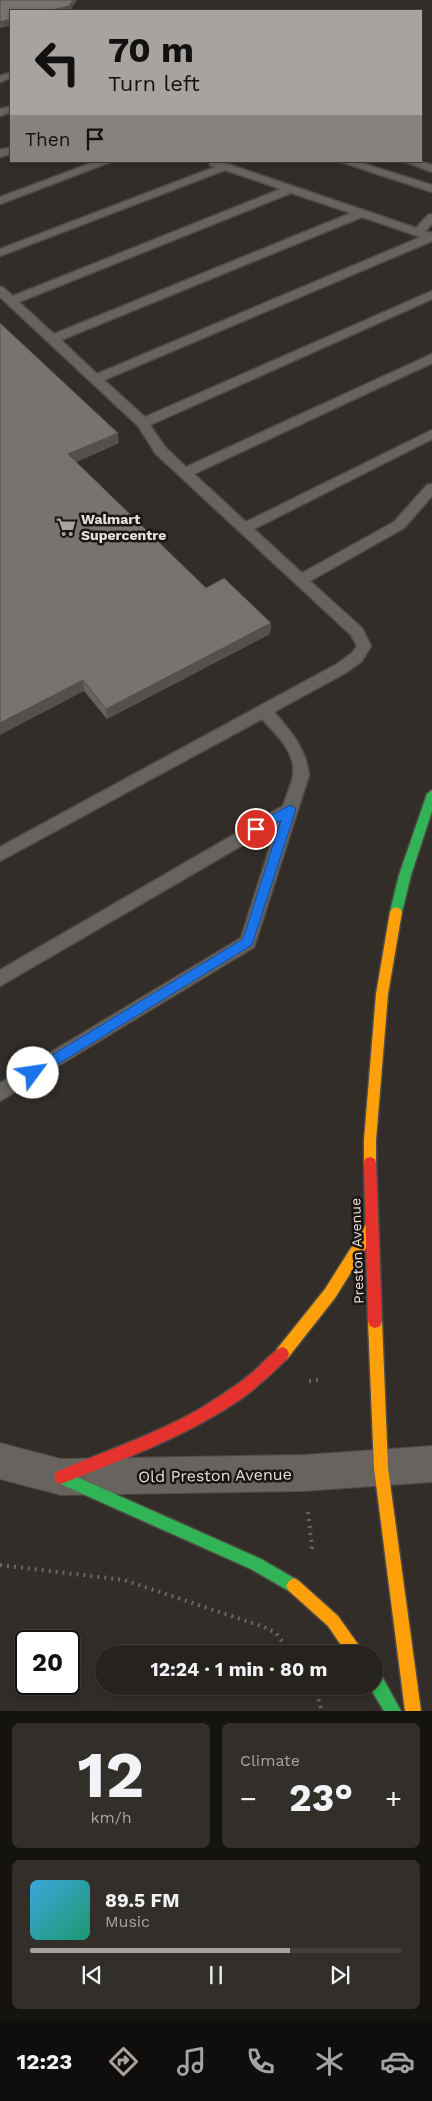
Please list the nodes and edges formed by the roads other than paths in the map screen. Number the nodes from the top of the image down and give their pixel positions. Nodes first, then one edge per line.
1 (105, 162) edge
2 (211, 162) edge
3 (250, 162) edge
4 (346, 162) edge
5 (411, 162) edge
6 (224, 167) junction
7 (432, 169) edge
8 (240, 172) junction
9 (291, 189) junction
10 (432, 189) edge
11 (0, 201) edge
12 (362, 213) junction
13 (432, 217) edge
14 (418, 232) junction
15 (431, 237) edge
16 (0, 253) edge
17 (0, 291) edge
18 (432, 295) edge
19 (11, 301) junction
20 (53, 339) junction
21 (432, 358) edge
22 (96, 379) junction
23 (143, 422) junction
24 (432, 434) edge
25 (184, 473) junction
26 (432, 488) edge
27 (244, 528) junction
28 (300, 580) junction
29 (264, 711) junction
30 (432, 794) edge
31 (290, 809) junction
32 (0, 855) edge
33 (0, 979) edge
34 (0, 1093) edge
35 (371, 1228) junction
36 (0, 1461) edge
37 (432, 1464) edge
38 (381, 1468) junction
39 (61, 1478) junction
40 (351, 1645) edge
41 (383, 1694) edge
42 (393, 1711) edge
43 (414, 1711) edge

1 - 11 lane
2 - 6 lane
3 - 8 lane
4 - 10 lane
5 - 7 lane
6 - 8 lane
6 - 16 lane
8 - 9 lane
9 - 12 lane
9 - 19 lane
12 - 14 lane
12 - 20 lane
13 - 14 lane
14 - 15 lane
15 - 22 lane
17 - 19 lane
18 - 23 lane
19 - 20 lane
20 - 22 lane
21 - 25 lane
22 - 23 lane
23 - 25 lane
24 - 27 lane
25 - 27 lane
26 - 28 lane
27 - 28 lane
28 - 29 lane
29 - 31 lane
29 - 32 lane
30 - 35 main road, Preston Avenue
31 - 33 lane
31 - 34 lane
35 - 38 main road, Preston Avenue
35 - 39 main road
36 - 39 street, Old Preston Avenue
37 - 38 street, Old Preston Avenue
38 - 39 street, Old Preston Avenue
38 - 43 main road, Preston Avenue
39 - 40 main road
41 - 42 main road

